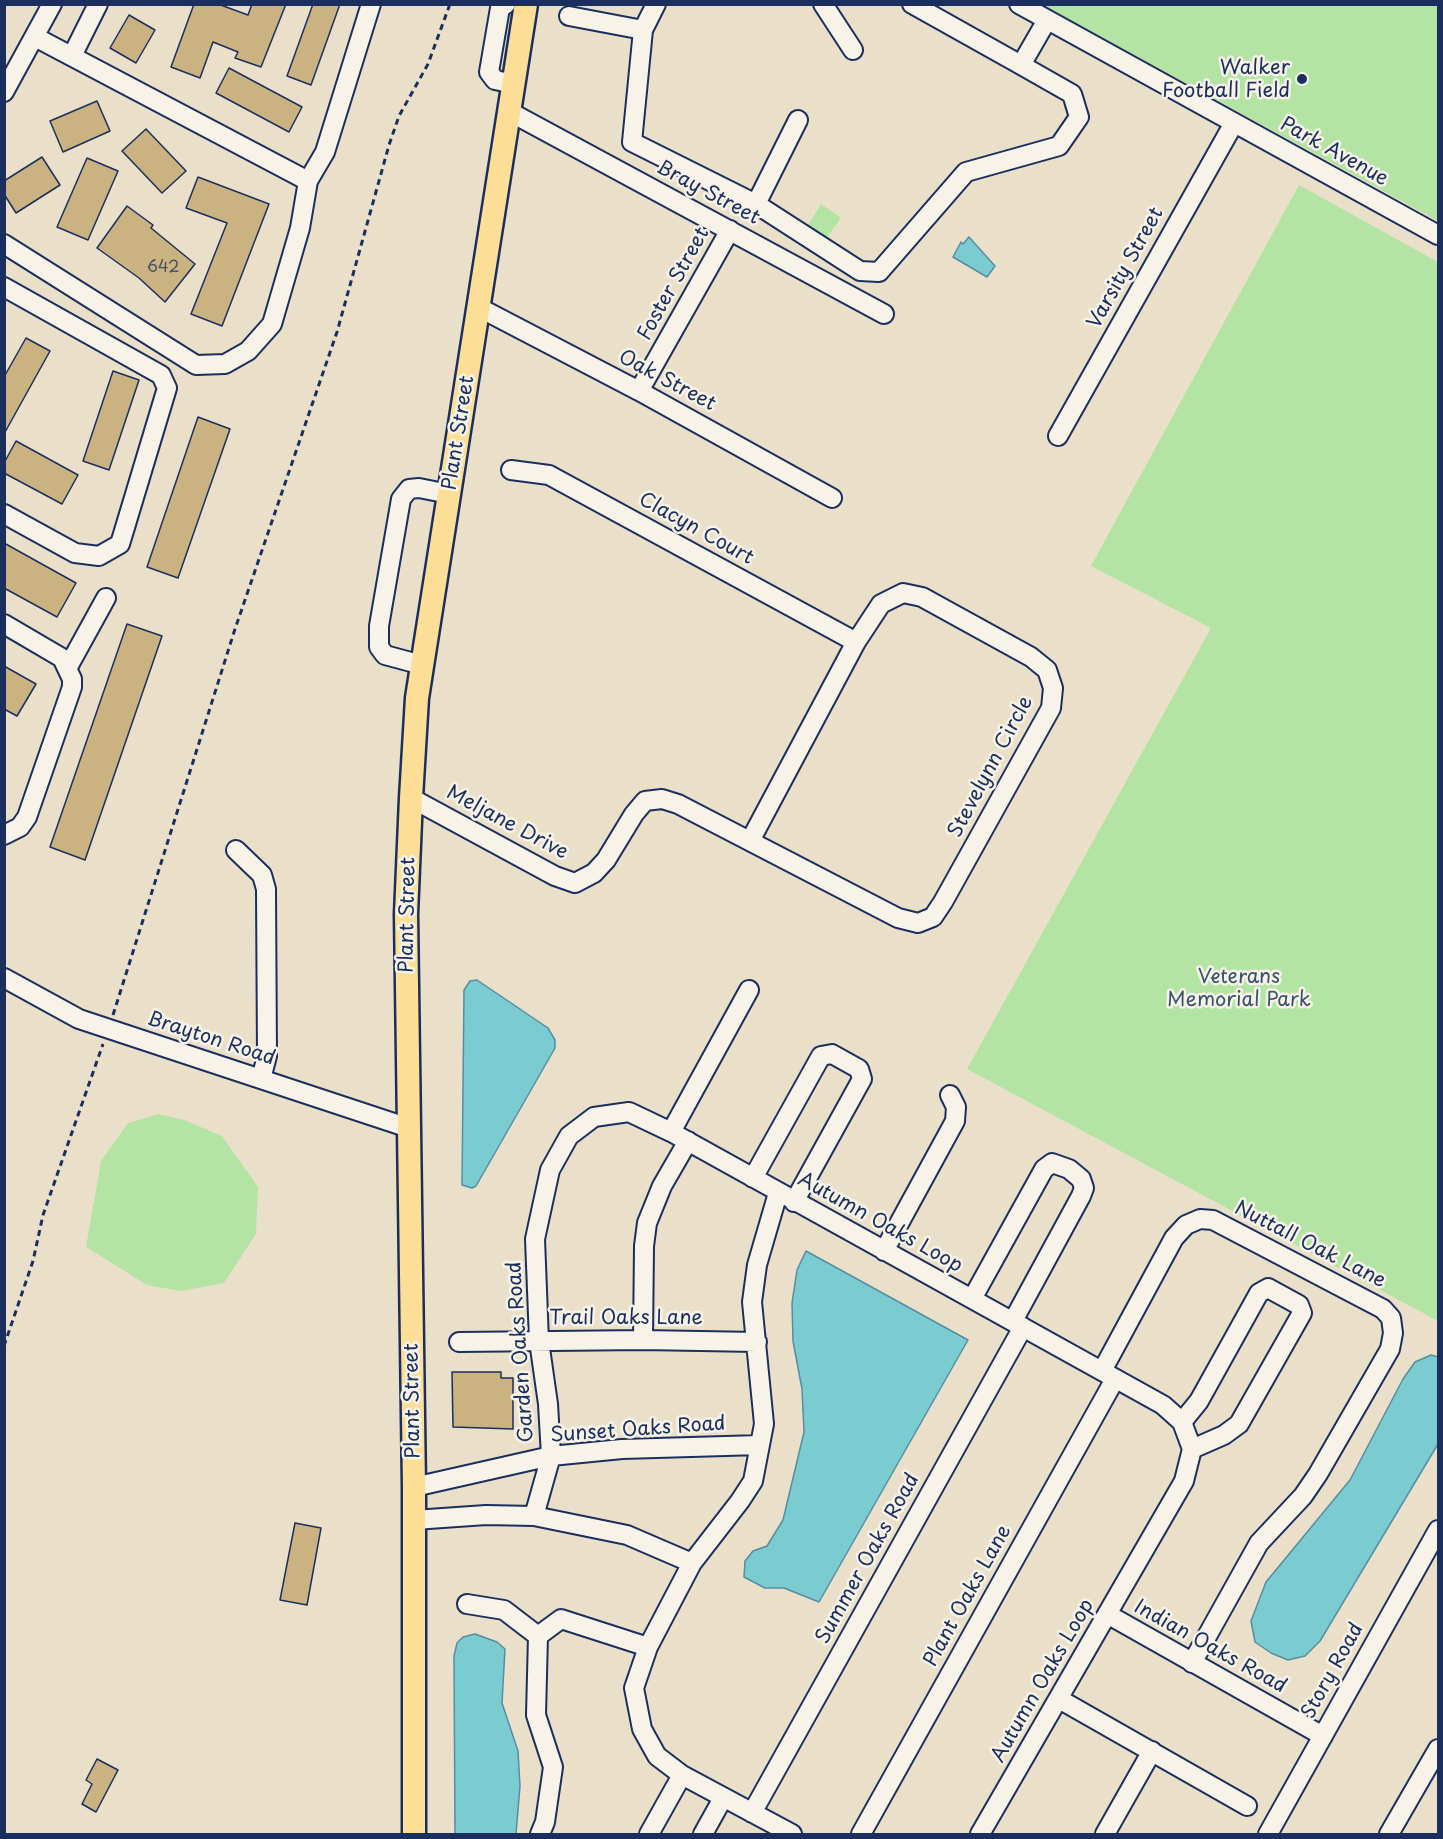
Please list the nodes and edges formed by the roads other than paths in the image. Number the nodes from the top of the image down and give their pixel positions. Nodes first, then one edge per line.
1 (52, 4) edge
2 (98, 4) edge
3 (371, 4) edge
4 (506, 4) edge
5 (526, 4) edge
6 (656, 4) edge
7 (823, 4) edge
8 (912, 4) edge
9 (1019, 4) edge
10 (569, 16) dead end
11 (1047, 20) junction
12 (643, 30) junction
13 (35, 37) junction
14 (853, 50) dead end
15 (72, 56) junction
16 (1021, 65) junction
17 (514, 84) junction
18 (4, 92) edge
19 (510, 112) junction
20 (798, 120) dead end
21 (1234, 123) junction
22 (308, 181) junction
23 (756, 204) junction
24 (730, 230) junction
25 (1438, 235) edge
26 (4, 244) edge
27 (4, 287) edge
28 (478, 307) junction
29 (884, 314) dead end
30 (639, 391) junction
31 (1058, 436) dead end
32 (511, 470) dead end
33 (449, 494) junction
34 (832, 498) dead end
35 (4, 514) edge
36 (106, 598) dead end
37 (4, 624) edge
38 (856, 642) junction
39 (422, 665) junction
40 (68, 667) junction
41 (411, 798) junction
42 (4, 835) edge
43 (750, 841) junction
44 (236, 850) dead end
45 (4, 978) edge
46 (749, 990) dead end
47 (261, 1080) junction
48 (950, 1095) dead end
49 (409, 1128) junction
50 (671, 1132) junction
51 (688, 1142) junction
52 (753, 1178) junction
53 (778, 1193) junction
54 (794, 1202) junction
55 (884, 1251) junction
56 (972, 1299) junction
57 (1018, 1324) junction
58 (643, 1340) junction
59 (539, 1341) junction
60 (459, 1342) dead end
61 (757, 1342) junction
62 (1109, 1375) junction
63 (1182, 1422) junction
64 (760, 1445) junction
65 (1192, 1449) junction
66 (551, 1456) junction
67 (414, 1487) junction
68 (534, 1516) junction
69 (414, 1520) junction
70 (1438, 1530) edge
71 (692, 1563) junction
72 (467, 1604) dead end
73 (1107, 1614) junction
74 (538, 1636) junction
75 (648, 1647) junction
76 (1192, 1663) junction
77 (1059, 1699) junction
78 (1323, 1736) junction
79 (1438, 1749) edge
80 (1152, 1751) junction
81 (682, 1775) junction
82 (723, 1798) junction
83 (1247, 1806) dead end
84 (752, 1813) junction
85 (414, 1834) edge
86 (540, 1834) edge
87 (649, 1834) edge
88 (703, 1834) edge
89 (792, 1834) edge
90 (861, 1834) edge
91 (980, 1834) edge
92 (1105, 1834) edge
93 (1268, 1834) edge
94 (1389, 1834) edge

1 - 13 street
2 - 15 street
3 - 22 street
4 - 17 street
5 - 17 main road, Plant Street
6 - 12 street
7 - 14 street
8 - 16 street
9 - 11 street, Park Avenue
10 - 12 street
11 - 16 street
11 - 21 street, Park Avenue
12 - 23 street
13 - 15 street
13 - 18 street
15 - 22 street
16 - 23 street
17 - 19 main road, Plant Street
19 - 24 street, Bray Street
19 - 28 main road, Plant Street
20 - 23 street
21 - 25 street, Park Avenue
21 - 31 street, Varsity Street
22 - 26 street
24 - 29 street, Bray Street
24 - 30 street, Foster Street
27 - 35 street
28 - 30 street, Oak Street
28 - 33 main road, Plant Street
30 - 34 street, Oak Street
32 - 38 street, Clacyn Court
33 - 39 main road, Plant Street
33 - 39 street
36 - 40 street
37 - 40 street
38 - 43 street, Stevelynn Circle
38 - 43 street, Stevelynn Circle
39 - 41 main road, Plant Street
40 - 42 street
41 - 43 street, Meljane Drive
41 - 49 main road, Plant Street
44 - 47 street
45 - 47 street, Brayton Road
46 - 50 street
47 - 49 street, Brayton Road
48 - 55 street
49 - 67 main road, Plant Street
50 - 51 street, Garden Oaks Road
50 - 59 street, Garden Oaks Road
51 - 52 street, Garden Oaks Road
51 - 58 street
52 - 53 street, Garden Oaks Road
52 - 54 street
53 - 54 street, Autumn Oaks Loop
53 - 61 street, Autumn Oaks Loop
54 - 55 street, Autumn Oaks Loop
55 - 56 street, Autumn Oaks Loop
56 - 57 street, Autumn Oaks Loop
56 - 57 street, Summer Oaks Road
57 - 62 street, Autumn Oaks Loop
57 - 84 street, Summer Oaks Road
58 - 59 street, Trail Oaks Lane
58 - 61 street, Trail Oaks Lane
59 - 60 street, Trail Oaks Lane
59 - 66 street, Garden Oaks Road
61 - 64 street, Autumn Oaks Loop
62 - 63 street, Autumn Oaks Loop
62 - 76 street, Nuttall Oak Lane
62 - 90 street, Plant Oaks Lane
63 - 65 street
63 - 65 street
64 - 66 street, Sunset Oaks Road
64 - 71 street, Autumn Oaks Loop
65 - 73 street, Autumn Oaks Loop
66 - 67 street, Sunset Oaks Road
66 - 68 street, Garden Oaks Road
67 - 69 main road, Plant Street
68 - 69 street
68 - 71 street
69 - 85 main road, Plant Street
70 - 78 street, Story Road
71 - 75 street, Autumn Oaks Loop
72 - 74 street
73 - 76 street, Indian Oaks Road
73 - 77 street, Autumn Oaks Loop
74 - 75 street
74 - 86 street
75 - 81 street, Autumn Oaks Loop
76 - 78 street, Indian Oaks Road
77 - 80 street
77 - 91 street, Autumn Oaks Loop
78 - 93 street, Story Road
79 - 94 street
80 - 83 street
80 - 92 street
81 - 82 street, Autumn Oaks Loop
81 - 87 street
82 - 84 street, Autumn Oaks Loop
82 - 88 street
84 - 89 street, Autumn Oaks Loop

